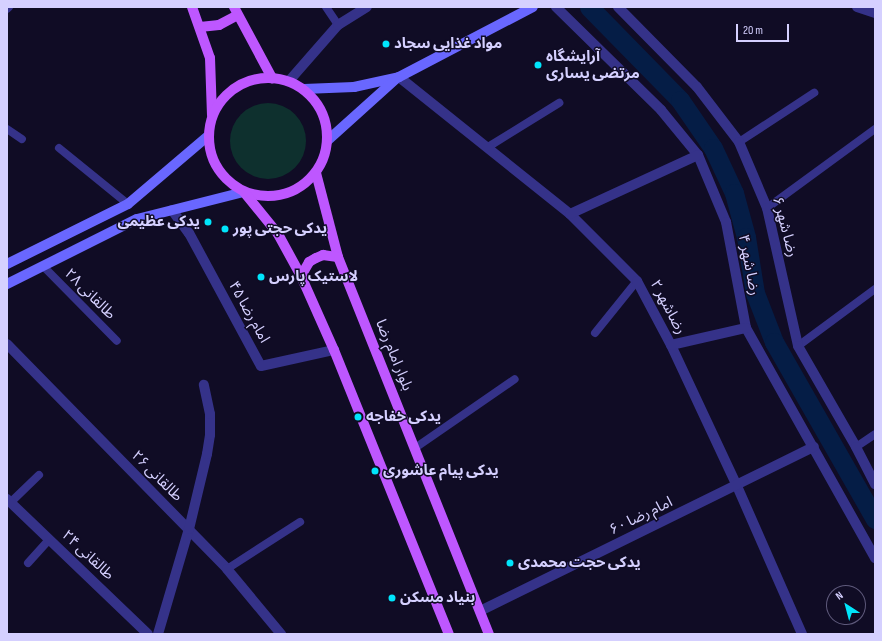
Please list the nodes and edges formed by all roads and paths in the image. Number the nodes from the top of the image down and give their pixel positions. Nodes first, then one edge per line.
1 (10, 7) edge
2 (192, 7) edge
3 (326, 7) edge
4 (367, 7) edge
5 (533, 7) edge
6 (556, 7) edge
7 (618, 7) edge
8 (856, 7) edge
9 (7, 9) edge
10 (236, 11) edge
11 (875, 13) edge
12 (338, 25) junction
13 (200, 27) junction
14 (272, 78) junction
15 (395, 78) junction
16 (289, 81) junction
17 (304, 90) junction
18 (814, 92) dead end
19 (559, 103) dead end
20 (212, 115) junction
21 (7, 128) edge
22 (875, 129) edge
23 (208, 136) junction
24 (22, 139) dead end
25 (328, 141) junction
26 (739, 142) junction
27 (488, 147) junction
28 (59, 148) dead end
29 (698, 155) junction
30 (316, 173) junction
31 (244, 192) junction
32 (128, 204) junction
33 (767, 208) junction
34 (172, 210) junction
35 (570, 214) junction
36 (338, 257) junction
37 (7, 264) edge
38 (43, 266) junction
39 (301, 276) junction
40 (637, 281) junction
41 (7, 284) edge
42 (875, 289) edge
43 (746, 328) junction
44 (595, 333) dead end
45 (117, 341) dead end
46 (7, 344) edge
47 (671, 345) junction
48 (798, 346) junction
49 (334, 350) junction
50 (516, 379) dead end
51 (204, 385) dead end
52 (875, 434) edge
53 (814, 447) junction
54 (415, 448) junction
55 (856, 448) junction
56 (39, 475) dead end
57 (875, 484) edge
58 (737, 486) junction
59 (9, 500) edge
60 (300, 522) dead end
61 (189, 529) junction
62 (50, 540) junction
63 (875, 558) edge
64 (28, 563) dead end
65 (227, 569) junction
66 (480, 611) junction
67 (148, 634) edge
68 (158, 634) edge
69 (281, 634) edge
70 (449, 634) edge
71 (489, 634) edge
72 (802, 634) edge

1 - 9 lane
2 - 13 main road
3 - 12 lane
4 - 12 street
5 - 15 main road
6 - 29 street, رضا شهر ۴
7 - 26 street, رضا شهر ۶
8 - 11 street
10 - 13 main road
10 - 14 main road
12 - 16 street
13 - 20 main road
14 - 16 main road
14 - 20 main road
15 - 17 main road
15 - 25 main road
15 - 27 street, رضاشهر ۲
16 - 17 main road
17 - 25 main road
18 - 26 lane
19 - 27 lane
20 - 23 main road
21 - 24 lane
22 - 33 lane
23 - 31 main road
23 - 32 main road
25 - 30 main road
26 - 33 street, رضا شهر ۶
27 - 35 street, رضاشهر ۲
28 - 32 lane
29 - 35 street
29 - 43 street, رضا شهر ۴
30 - 31 main road
30 - 36 main road, بلوار امام رضا
31 - 34 main road
31 - 39 main road
32 - 37 main road
33 - 48 street, رضا شهر ۶
34 - 38 main road
34 - 49 street, امام رضا ۴۵
35 - 40 street, رضاشهر ۲
36 - 39 main road
36 - 54 main road, بلوار امام رضا
38 - 41 main road
38 - 45 lane, طالقانی ۲۸
39 - 49 main road
40 - 44 lane
40 - 47 street, رضاشهر ۲
42 - 48 lane
43 - 47 street
43 - 53 street, رضا شهر ۴
46 - 61 street, طالقانی ۲۶
47 - 58 street, رضاشهر ۲
48 - 55 street, رضا شهر ۶
49 - 70 main road
50 - 54 lane
51 - 61 street
52 - 55 lane
53 - 58 street, امام رضا ۶۰
53 - 63 street, رضا شهر ۴
54 - 66 main road, بلوار امام رضا
55 - 57 street, رضا شهر ۶
56 - 59 lane
58 - 66 street, امام رضا ۶۰
58 - 72 street, رضاشهر ۲
59 - 62 street, طالقانی ۲۴
60 - 65 lane
61 - 65 street, طالقانی ۲۶
61 - 68 street
62 - 64 lane
62 - 67 street, طالقانی ۲۴
65 - 69 street, طالقانی ۲۶
66 - 71 main road, بلوار امام رضا

